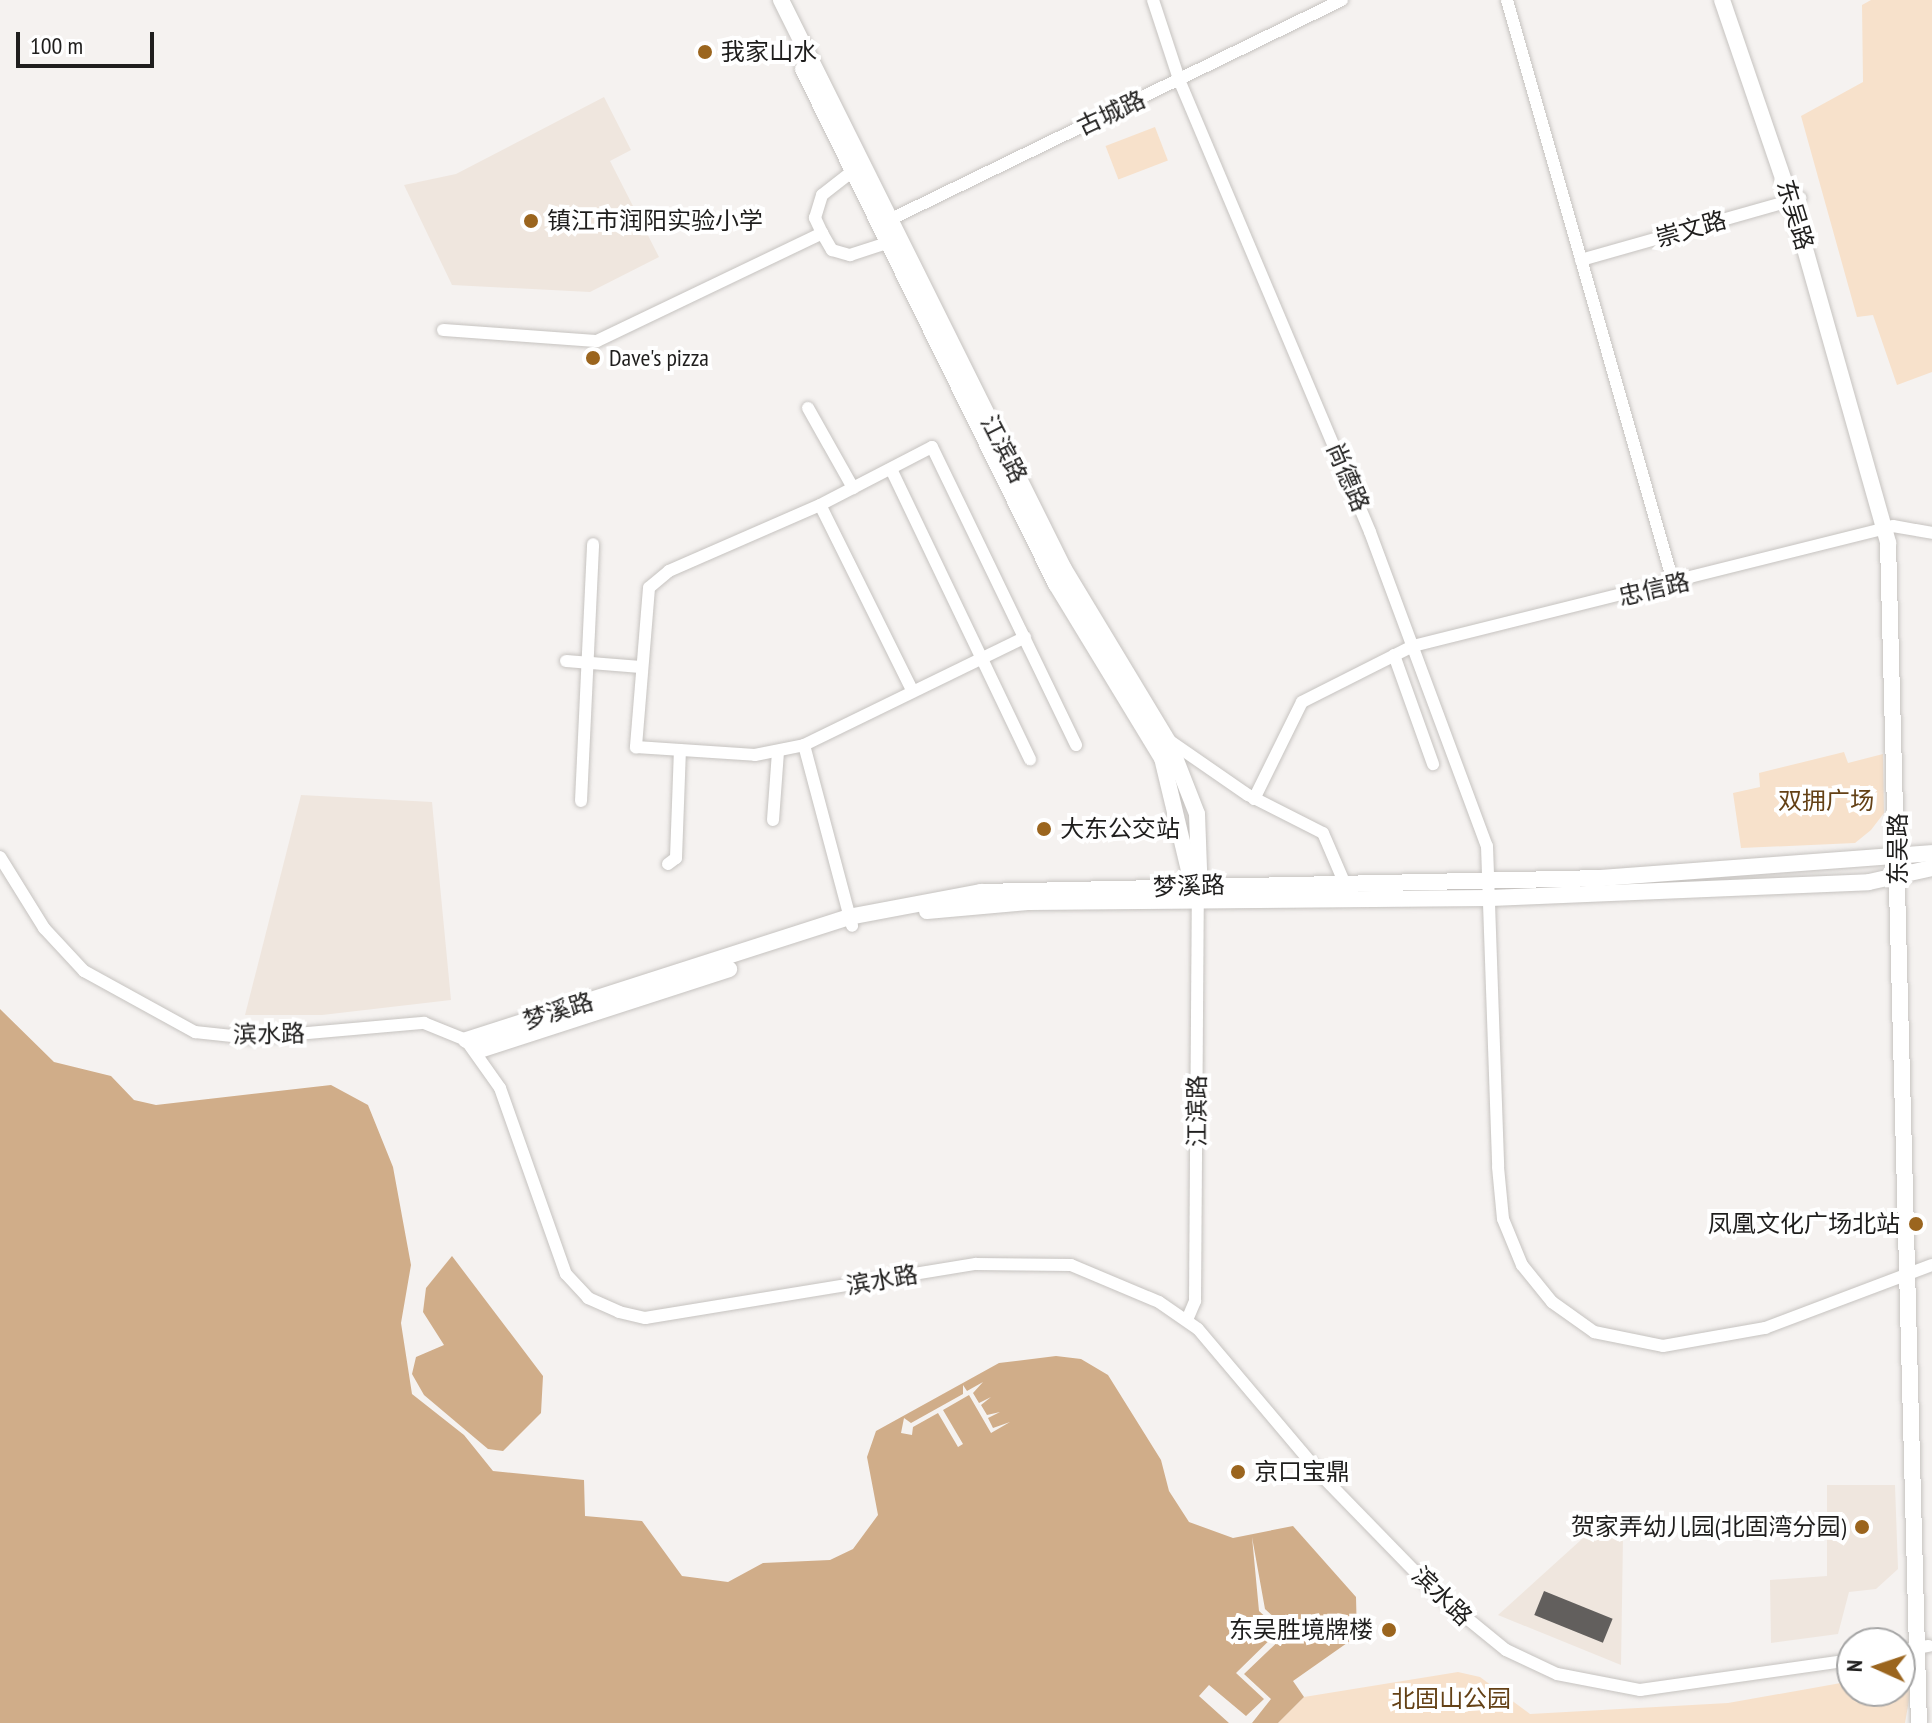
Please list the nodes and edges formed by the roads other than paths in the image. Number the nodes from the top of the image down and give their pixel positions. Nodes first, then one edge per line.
1 (769, 0) edge
2 (781, 0) edge
3 (1153, 0) edge
4 (1342, 0) edge
5 (1507, 0) edge
6 (1722, 0) edge
7 (1731, 0) edge
8 (1180, 82) junction
9 (853, 171) junction
10 (1796, 199) junction
11 (885, 222) junction
12 (822, 233) junction
13 (888, 243) junction
14 (1581, 260) junction
15 (443, 330) dead end
16 (808, 408) dead end
17 (891, 469) junction
18 (853, 488) junction
19 (820, 505) junction
20 (1889, 527) junction
21 (1932, 533) edge
22 (593, 544) dead end
23 (1674, 585) junction
24 (1025, 637) junction
25 (1413, 646) junction
26 (1394, 655) junction
27 (981, 656) junction
28 (566, 661) dead end
29 (588, 663) junction
30 (641, 667) junction
31 (911, 688) junction
32 (1166, 738) junction
33 (806, 744) junction
34 (1076, 745) dead end
35 (680, 750) junction
36 (778, 752) junction
37 (1030, 759) dead end
38 (1433, 764) dead end
39 (1254, 799) junction
40 (581, 801) dead end
41 (773, 820) dead end
42 (1932, 853) edge
43 (0, 857) edge
44 (1902, 860) junction
45 (668, 864) dead end
46 (1932, 868) edge
47 (1902, 878) junction
48 (1344, 882) junction
49 (1197, 890) junction
50 (1490, 890) junction
51 (850, 921) junction
52 (473, 1045) junction
53 (1920, 1268) edge
54 (1187, 1320) junction
55 (1925, 1646) junction
56 (1916, 1648) edge
57 (1836, 1662) edge
58 (1919, 1723) edge
59 (1927, 1723) edge

1 - 9 main road, 江滨路
2 - 11 main road, 江滨路
3 - 8 street, 尚德路
4 - 8 street, 古城路
5 - 14 street
6 - 10 main road, 东吴路
7 - 10 main road, 东吴路
8 - 11 street, 古城路
8 - 25 street, 尚德路
9 - 11 main road, 江滨路
9 - 12 street
10 - 14 street, 崇文路
10 - 20 main road, 东吴路
11 - 13 main road, 江滨路
11 - 32 main road, 江滨路
12 - 13 street
12 - 15 street
13 - 49 main road, 江滨路
14 - 23 street
16 - 18 street
17 - 18 street
17 - 24 street
17 - 27 street
18 - 19 street
19 - 30 street
19 - 31 street
20 - 21 street
20 - 23 street, 忠信路
20 - 44 main road, 东吴路
22 - 29 street
23 - 25 street, 忠信路
24 - 27 street
24 - 34 street
25 - 26 street, 忠信路
25 - 50 street, 尚德路
26 - 38 street
26 - 39 street, 忠信路
27 - 31 street
27 - 37 street
28 - 29 street
29 - 30 street
29 - 40 street
30 - 35 street
31 - 33 street
32 - 39 street
32 - 49 main road, 江滨路
33 - 36 street
33 - 51 street
35 - 36 street
35 - 45 street
36 - 41 street
39 - 48 street
42 - 44 main road, 梦溪路
43 - 52 street, 滨水路
44 - 47 main road, 东吴路
44 - 50 main road, 梦溪路
46 - 47 main road, 梦溪路
47 - 50 main road, 梦溪路
47 - 53 main road, 东吴路
48 - 49 main road, 梦溪路
48 - 50 main road, 梦溪路
49 - 50 main road, 梦溪路
49 - 51 main road, 梦溪路
49 - 54 street, 江滨路
50 - 53 street, 尚德路
51 - 52 main road, 梦溪路
52 - 54 street, 滨水路
53 - 55 main road, 东吴路
54 - 57 street, 滨水路
55 - 56 street
55 - 58 main road, 东吴路
55 - 59 main road, 东吴路

